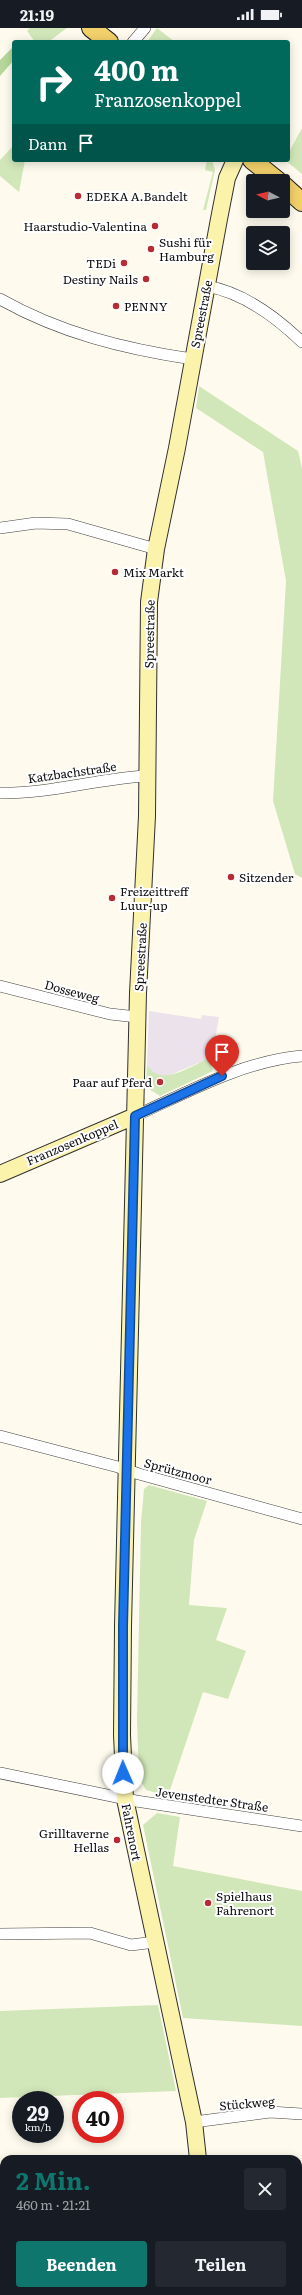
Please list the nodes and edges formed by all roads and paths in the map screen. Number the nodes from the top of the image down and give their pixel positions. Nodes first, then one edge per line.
1 (91, 28) edge
2 (145, 28) edge
3 (106, 40) edge
4 (135, 40) edge
5 (234, 162) edge
6 (254, 162) edge
7 (269, 174) edge
8 (290, 191) edge
9 (302, 202) edge
10 (206, 286) junction
11 (0, 299) edge
12 (302, 342) edge
13 (192, 359) junction
14 (0, 528) edge
15 (156, 549) junction
16 (148, 776) junction
17 (0, 793) edge
18 (0, 986) edge
19 (137, 1017) junction
20 (302, 1056) edge
21 (135, 1116) junction
22 (0, 1174) edge
23 (0, 1436) edge
24 (128, 1470) junction
25 (302, 1519) edge
26 (0, 1773) edge
27 (125, 1799) junction
28 (302, 1826) edge
29 (0, 1934) edge
30 (155, 1942) junction
31 (302, 2114) edge
32 (194, 2122) junction
33 (198, 2155) edge

1 - 3 main road
2 - 4 street
5 - 10 street, Spreestraße
6 - 7 main road
8 - 9 main road
10 - 12 street
10 - 13 street, Spreestraße
11 - 13 street
13 - 15 street, Spreestraße
14 - 15 street
15 - 16 street, Spreestraße
16 - 17 street, Katzbachstraße
16 - 19 street, Spreestraße
18 - 19 street, Dosseweg
19 - 21 street, Spreestraße
20 - 21 street, Franzosenkoppel
21 - 22 street, Franzosenkoppel
21 - 24 street, Fahrenort
23 - 24 street, Sprützmoor
24 - 25 street, Sprützmoor
24 - 27 street, Fahrenort
26 - 27 street, Jevenstedter Straße
27 - 28 street, Jevenstedter Straße
27 - 30 street, Fahrenort
29 - 30 street
30 - 32 street, Fahrenort
31 - 32 street, Stückweg
32 - 33 street, Fahrenort

